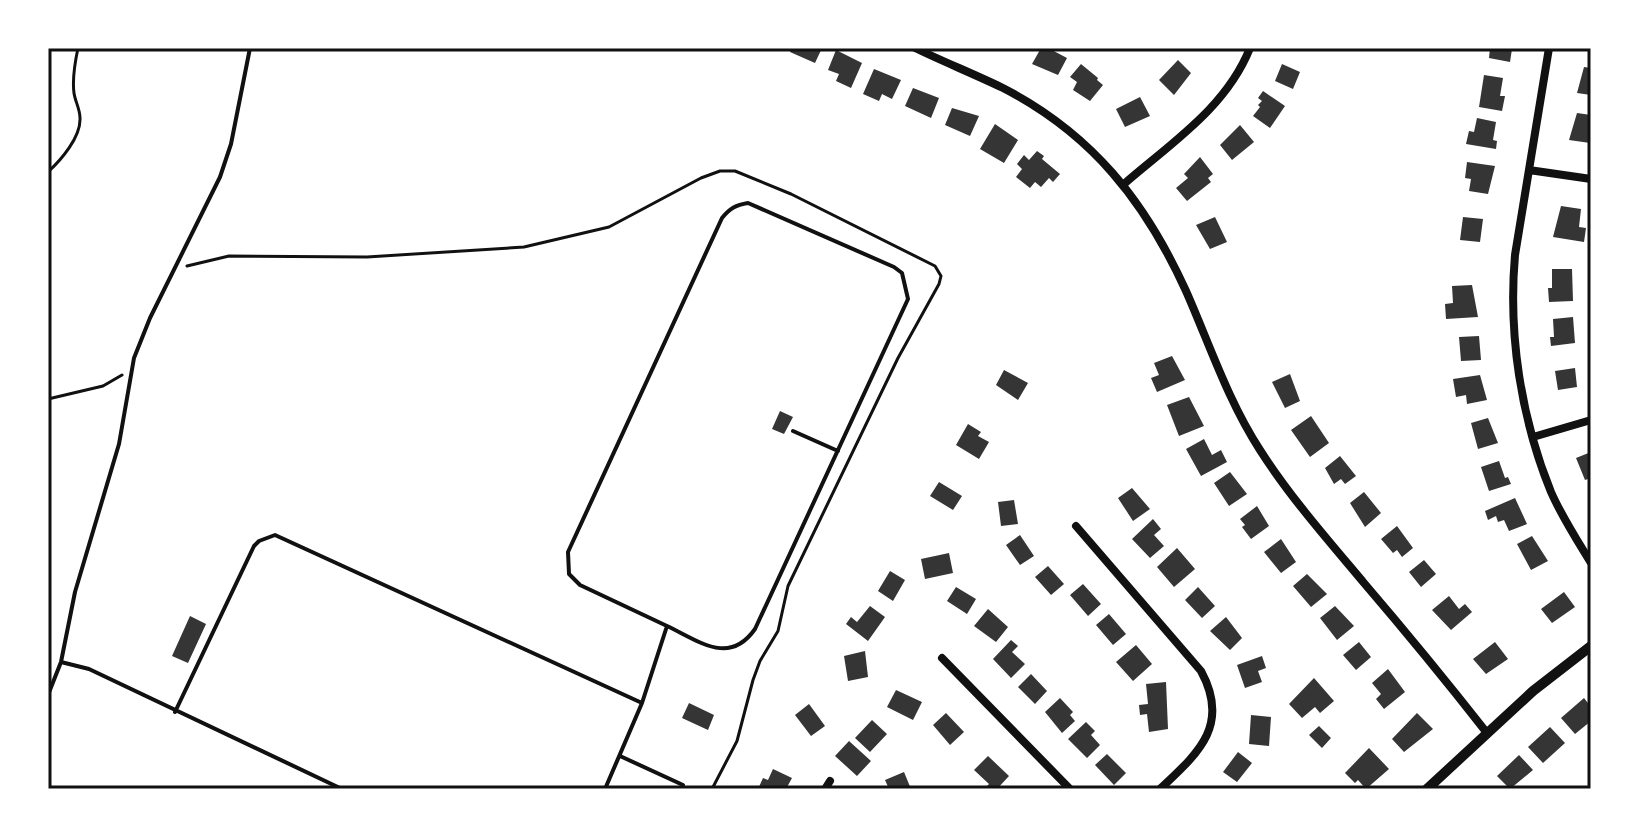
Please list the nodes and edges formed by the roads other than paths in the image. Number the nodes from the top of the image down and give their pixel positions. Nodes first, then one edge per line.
1 (250, 48) edge
2 (915, 48) edge
3 (1250, 48) edge
4 (1549, 48) edge
5 (1529, 170) junction
6 (1591, 179) edge
7 (1124, 184) junction
8 (1591, 420) edge
9 (793, 431) dead end
10 (1533, 437) junction
11 (838, 451) junction
12 (1076, 526) dead end
13 (1591, 563) edge
14 (667, 626) junction
15 (1591, 646) edge
16 (942, 658) dead end
17 (61, 662) junction
18 (48, 695) edge
19 (642, 703) junction
20 (175, 712) junction
21 (1487, 733) junction
22 (620, 756) junction
23 (683, 785) dead end
24 (342, 789) edge
25 (605, 789) edge
26 (1070, 789) edge
27 (1160, 789) edge
28 (1427, 789) edge

1 - 17 lane
2 - 7 street
3 - 7 street
4 - 5 street
5 - 6 street
5 - 10 street
7 - 21 street
8 - 10 street
9 - 11 lane
10 - 13 street
11 - 14 lane
11 - 14 lane
12 - 27 street
14 - 19 lane
15 - 21 street
16 - 26 street
17 - 18 lane
17 - 20 lane
19 - 20 lane
19 - 22 lane
20 - 24 lane
21 - 28 street
22 - 23 lane
22 - 25 lane

